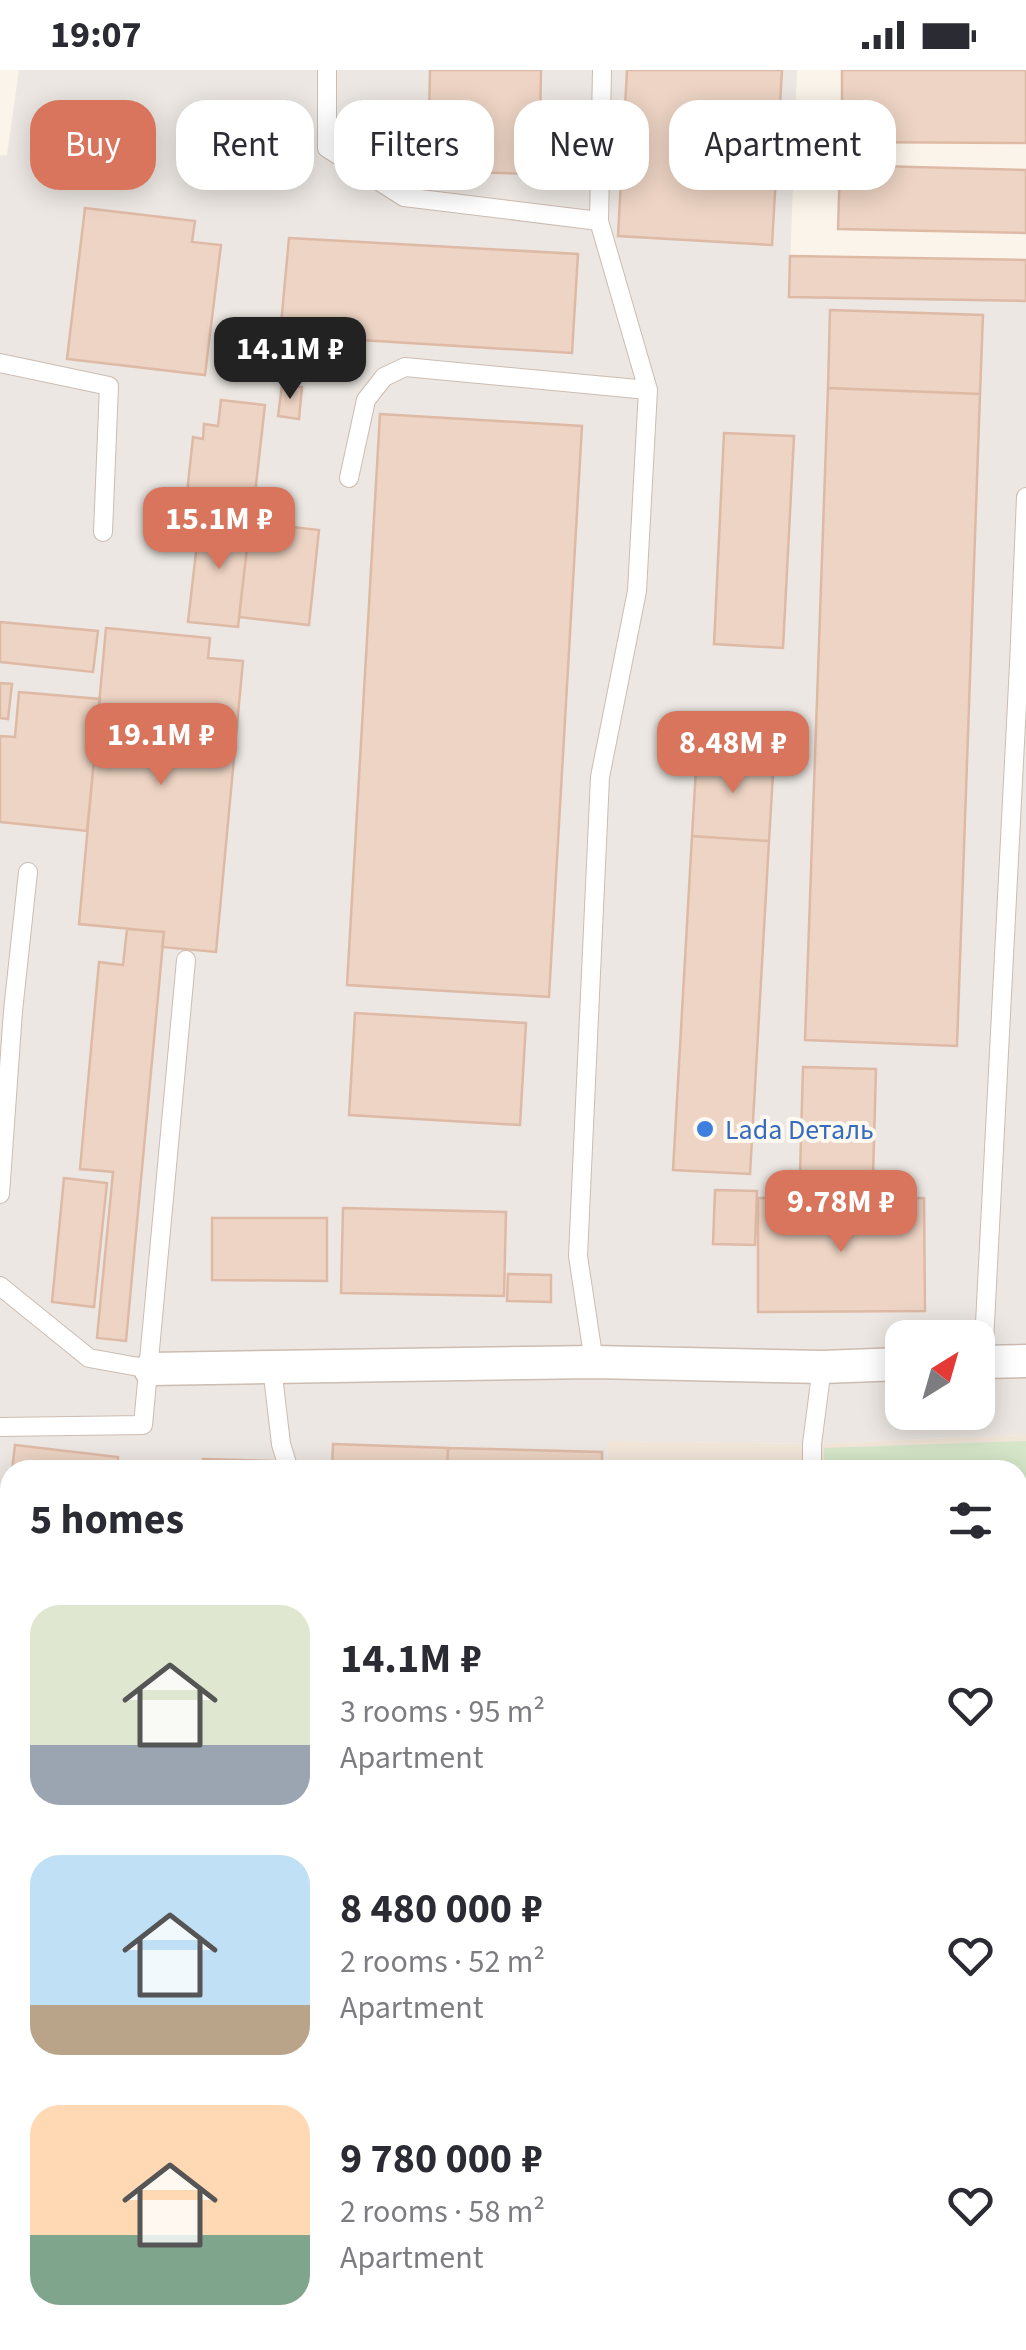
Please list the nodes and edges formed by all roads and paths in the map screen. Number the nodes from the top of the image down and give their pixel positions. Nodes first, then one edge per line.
1 (327, 70) edge
2 (602, 70) edge
3 (599, 221) junction
4 (0, 363) edge
5 (648, 390) junction
6 (349, 478) dead end
7 (1026, 497) edge
8 (102, 532) dead end
9 (1022, 665) edge
10 (28, 872) dead end
11 (186, 960) dead end
12 (7, 1010) edge
13 (0, 1194) edge
14 (0, 1286) edge
15 (983, 1320) edge
16 (1026, 1361) edge
17 (594, 1362) junction
18 (995, 1362) edge
19 (885, 1365) edge
20 (272, 1367) junction
21 (822, 1368) junction
22 (150, 1369) junction
23 (0, 1427) edge
24 (286, 1460) edge
25 (812, 1460) edge

1 - 3 lane
2 - 3 lane
3 - 5 lane
4 - 8 lane
5 - 6 lane
5 - 17 lane
7 - 9 lane
9 - 15 lane
10 - 12 lane
11 - 22 lane
12 - 13 lane
14 - 22 lane
16 - 18 street
17 - 20 street
17 - 21 street
19 - 21 street
20 - 22 street
20 - 24 lane
21 - 25 lane
22 - 23 lane

